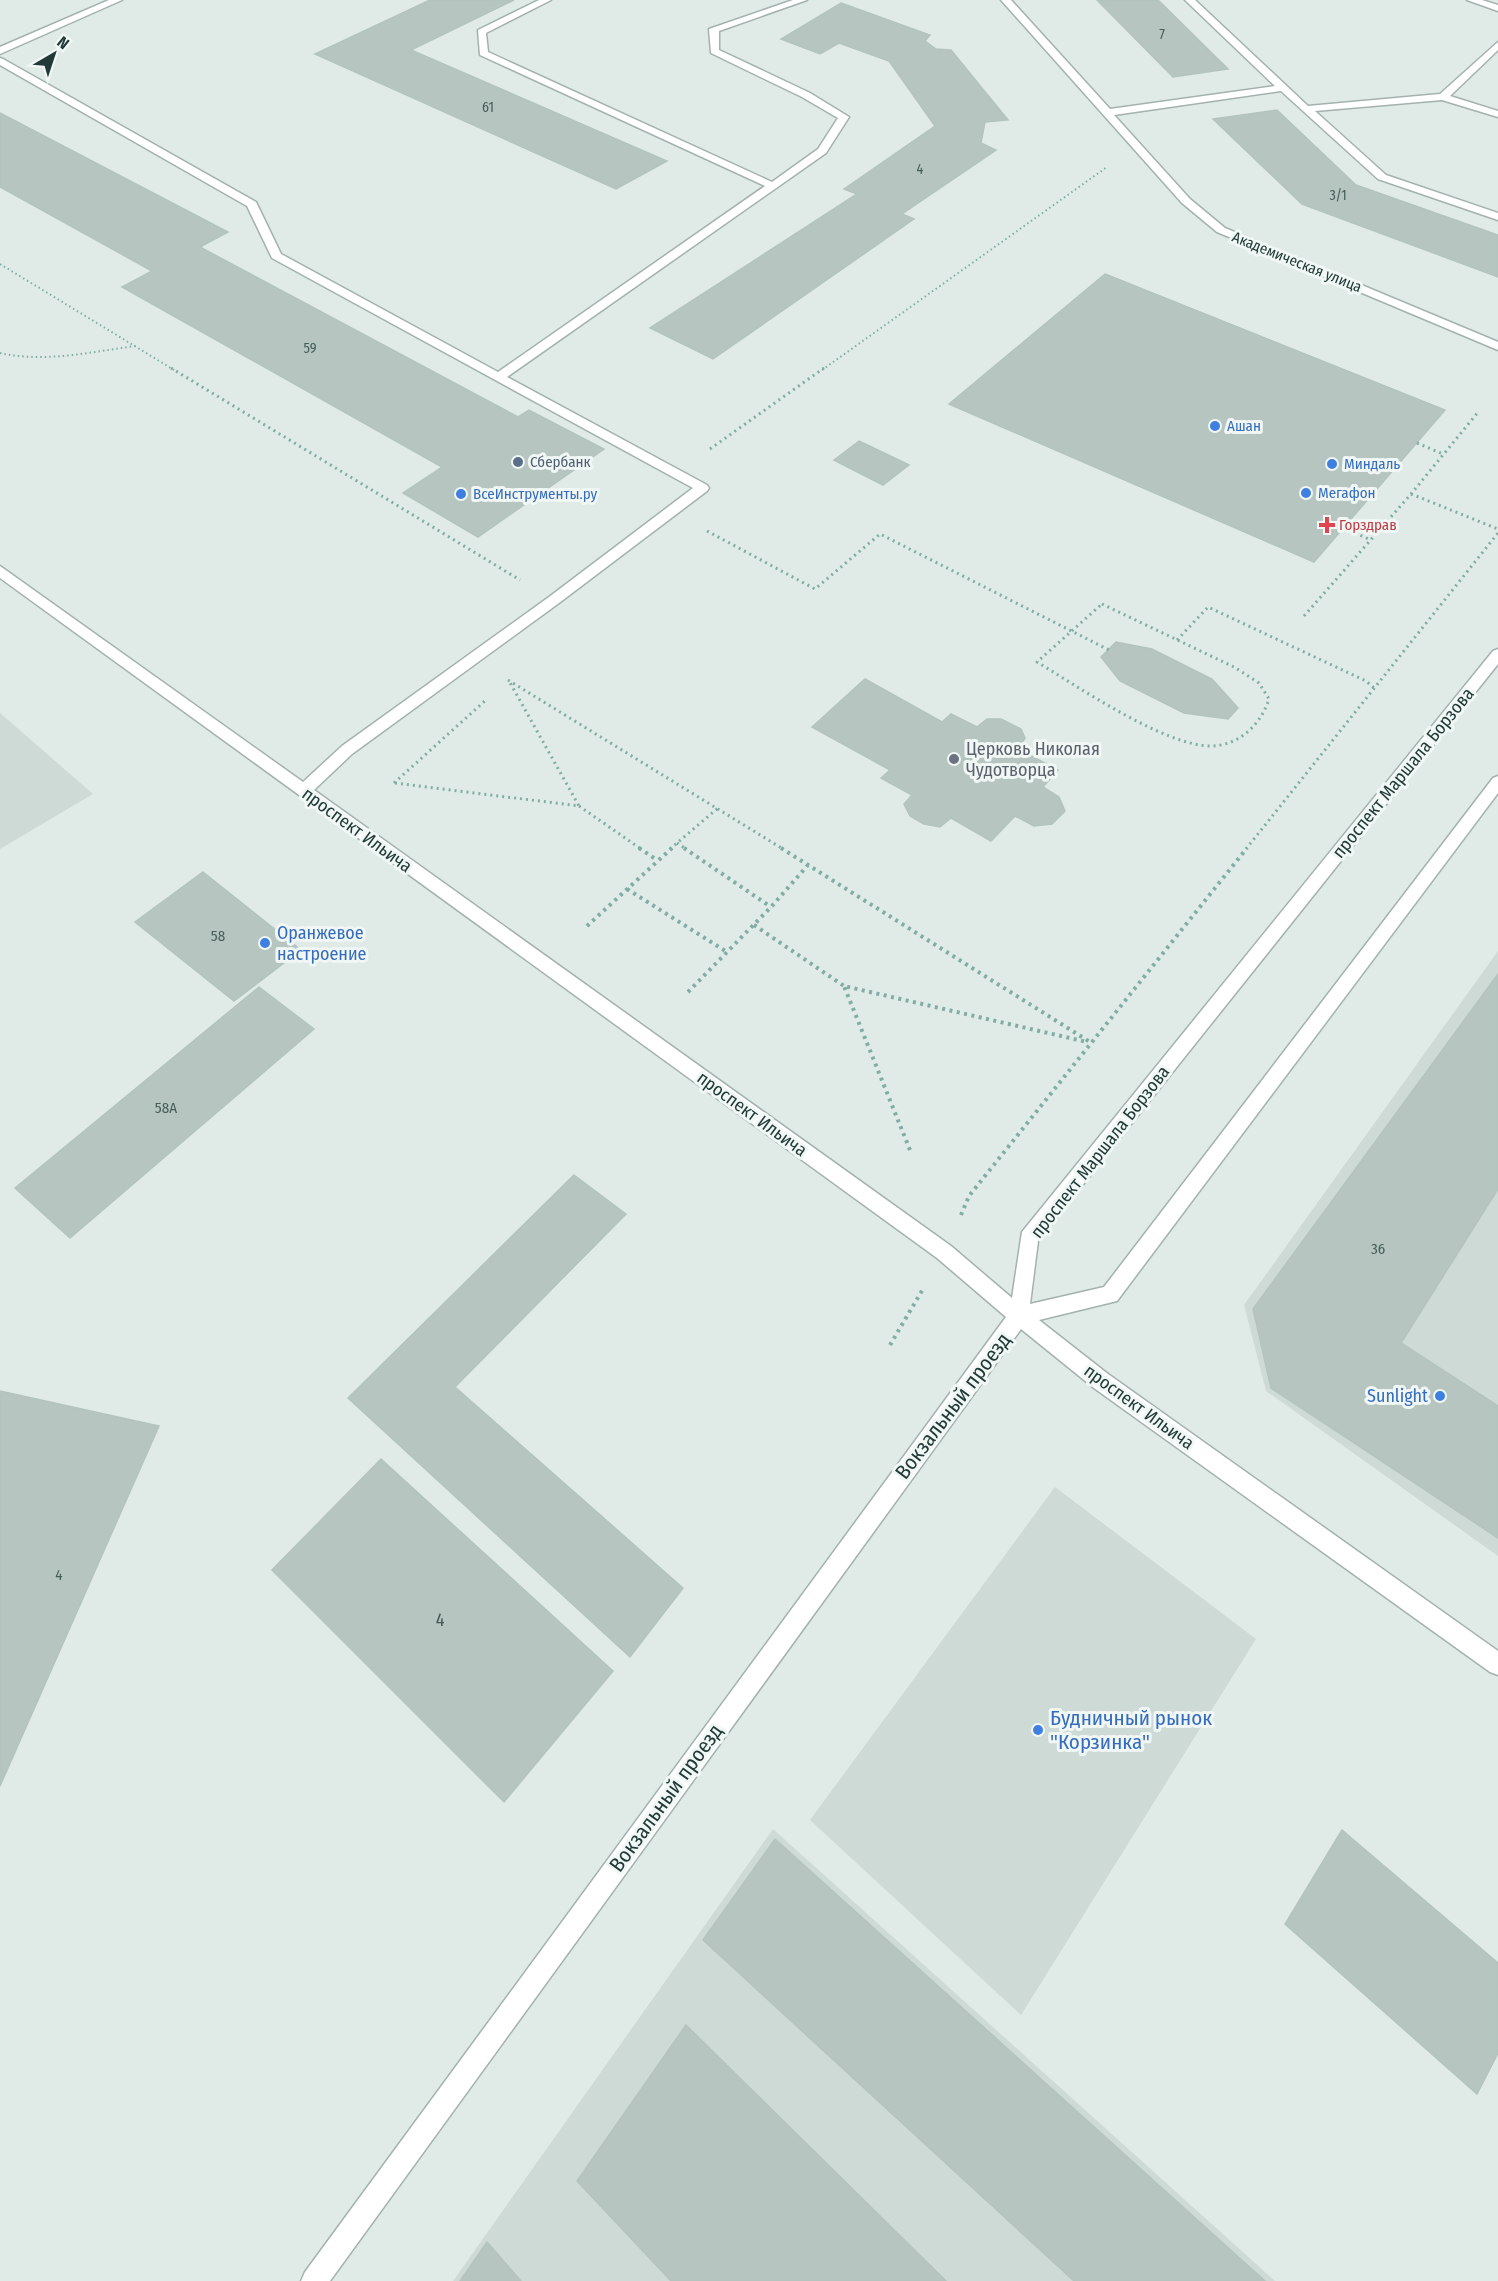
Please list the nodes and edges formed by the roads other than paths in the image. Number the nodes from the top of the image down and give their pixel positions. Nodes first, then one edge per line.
1 (117, 0) edge
2 (546, 0) edge
3 (802, 0) edge
4 (1006, 0) edge
5 (1191, 0) edge
6 (1472, 0) edge
7 (1498, 8) edge
8 (1498, 45) edge
9 (0, 51) edge
10 (0, 61) edge
11 (1283, 88) junction
12 (1443, 98) junction
13 (1306, 109) junction
14 (1107, 113) junction
15 (1498, 114) edge
16 (773, 186) junction
17 (1498, 217) edge
18 (1498, 346) edge
19 (500, 376) junction
20 (0, 571) edge
21 (1498, 654) edge
22 (1498, 782) edge
23 (303, 791) junction
24 (1019, 1316) junction
25 (1498, 1664) edge
26 (314, 2281) edge

1 - 9 street
2 - 16 street
3 - 16 street
4 - 14 street, Академическая улица
5 - 11 street
6 - 7 street
8 - 12 street
10 - 19 street
11 - 13 street
11 - 14 street
12 - 13 street
12 - 15 street
13 - 17 street
14 - 18 street, Академическая улица
16 - 19 street
19 - 23 street
20 - 23 street, проспект Ильича
21 - 24 street, проспект Маршала Борзова
22 - 24 street
23 - 24 street, проспект Ильича
24 - 25 street, проспект Ильича
24 - 26 street, Вокзальный проезд

